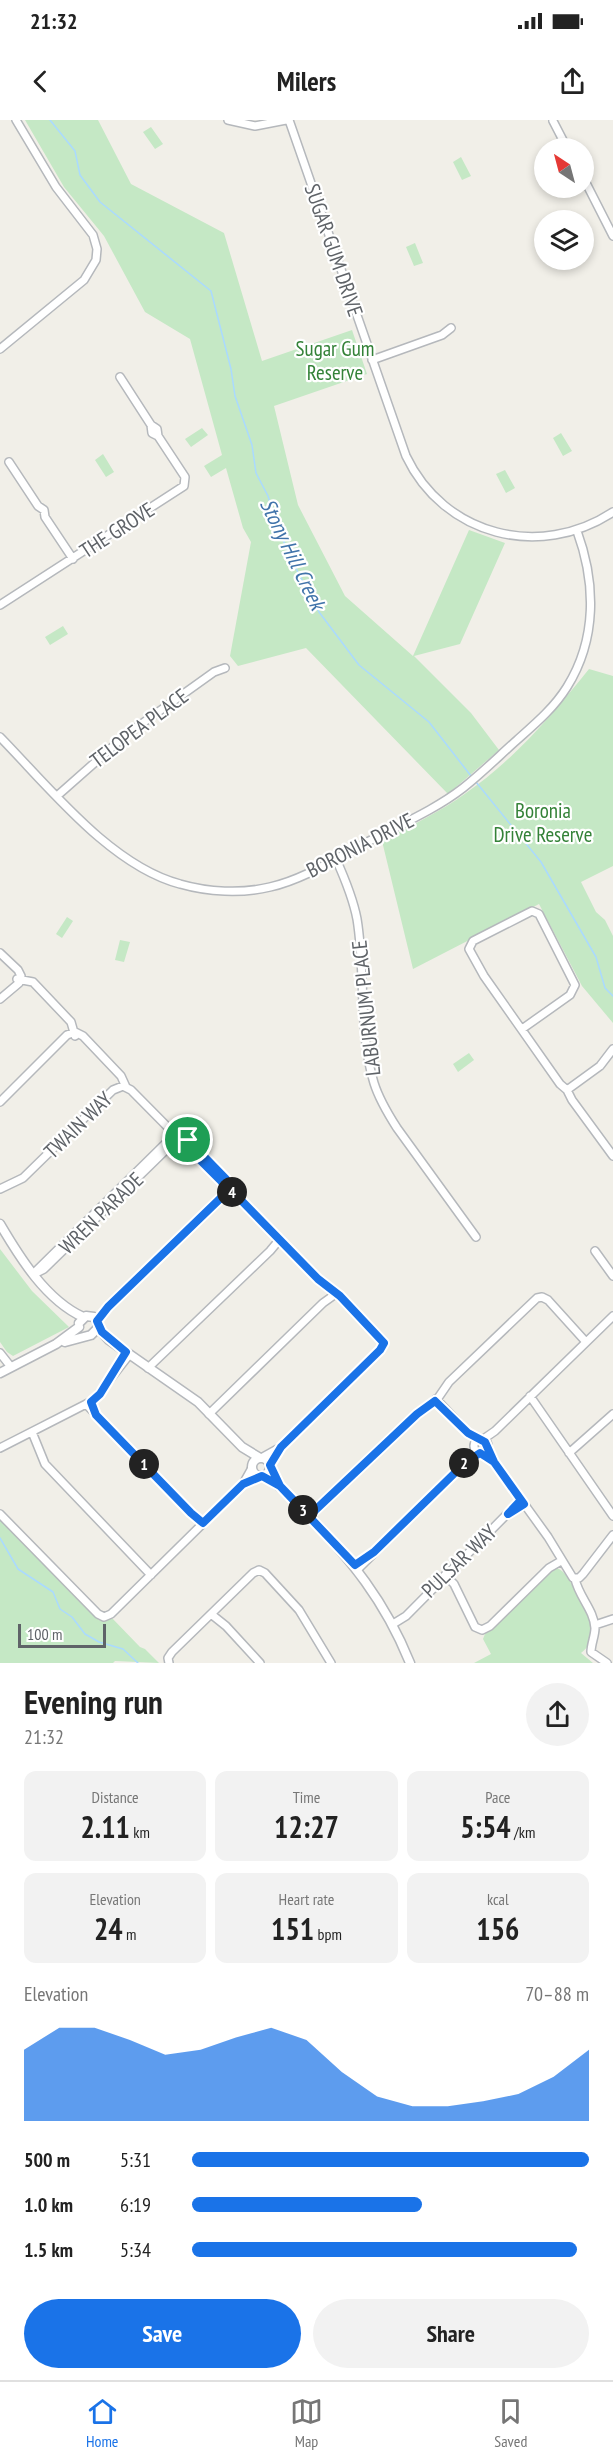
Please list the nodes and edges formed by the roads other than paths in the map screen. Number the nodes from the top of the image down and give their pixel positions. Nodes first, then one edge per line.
1 (16, 120) edge
2 (228, 120) edge
3 (287, 120) edge
4 (553, 121) edge
5 (562, 138) edge
6 (594, 198) edge
7 (613, 236) edge
8 (451, 328) dead end
9 (0, 349) edge
10 (372, 360) junction
11 (120, 377) dead end
12 (9, 462) dead end
13 (613, 512) edge
14 (577, 531) junction
15 (73, 559) junction
16 (0, 605) edge
17 (225, 668) dead end
18 (0, 737) edge
19 (57, 795) junction
20 (336, 859) junction
21 (0, 953) edge
22 (19, 979) junction
23 (0, 999) edge
24 (521, 1028) junction
25 (74, 1034) junction
26 (613, 1049) edge
27 (123, 1086) junction
28 (569, 1089) junction
29 (0, 1102) edge
30 (175, 1135) junction
31 (611, 1149) edge
32 (2, 1189) edge
33 (226, 1190) junction
34 (0, 1224) edge
35 (476, 1237) dead end
36 (281, 1241) junction
37 (595, 1251) dead end
38 (34, 1274) junction
39 (613, 1276) edge
40 (334, 1291) junction
41 (613, 1316) edge
42 (88, 1322) junction
43 (88, 1335) junction
44 (109, 1340) junction
45 (587, 1341) junction
46 (56, 1344) junction
47 (0, 1354) edge
48 (127, 1354) junction
49 (5, 1370) edge
50 (151, 1370) junction
51 (528, 1398) junction
52 (435, 1400) junction
53 (88, 1403) junction
54 (209, 1414) junction
55 (613, 1414) edge
56 (29, 1433) junction
57 (481, 1446) junction
58 (242, 1447) junction
59 (281, 1447) junction
60 (0, 1448) edge
61 (568, 1451) junction
62 (261, 1458) junction
63 (270, 1466) junction
64 (252, 1467) junction
65 (261, 1476) junction
66 (243, 1484) junction
67 (280, 1486) junction
68 (522, 1502) junction
69 (612, 1512) edge
70 (0, 1514) edge
71 (311, 1518) junction
72 (202, 1524) junction
73 (613, 1535) edge
74 (561, 1561) junction
75 (357, 1567) junction
76 (152, 1573) junction
77 (444, 1577) junction
78 (575, 1579) junction
79 (212, 1612) junction
80 (611, 1620) edge
81 (392, 1622) junction
82 (595, 1624) junction
83 (169, 1663) edge
84 (260, 1663) edge
85 (331, 1663) edge
86 (410, 1663) edge
87 (607, 1663) edge

1 - 9 street
2 - 3 street
3 - 10 street, SUGAR GUM DRIVE
4 - 5 street
6 - 7 street
8 - 10 street
10 - 14 street, SUGAR GUM DRIVE
11 - 15 street, THE GROVE
12 - 15 street
13 - 14 street, SUGAR GUM DRIVE
14 - 20 street, BORONIA DRIVE
15 - 16 street, THE GROVE
17 - 19 street, TELOPEA PLACE
18 - 19 street, BORONIA DRIVE
19 - 20 street, BORONIA DRIVE
20 - 35 street, LABURNUM PLACE
21 - 22 street
22 - 23 street
22 - 25 street
24 - 24 street
24 - 28 street
25 - 27 street
25 - 29 street
26 - 28 street
27 - 30 street, TWAIN WAY
27 - 32 street, TWAIN WAY
28 - 31 street
30 - 33 street, TWAIN WAY
30 - 38 street, WREN PARADE
33 - 36 street
33 - 42 street
34 - 38 street
36 - 40 street
36 - 50 street
37 - 39 street
38 - 42 street
40 - 54 street
40 - 59 street
41 - 45 street
42 - 43 street
42 - 43 street
42 - 44 street
42 - 46 street
43 - 44 street
43 - 46 street
44 - 48 street
45 - 51 street
45 - 52 street
46 - 49 street
47 - 49 street
48 - 50 street
48 - 53 street
50 - 54 street
51 - 57 street
51 - 61 street
52 - 57 street
52 - 71 street
53 - 56 street
53 - 72 street
54 - 58 street
55 - 61 street
56 - 60 street
56 - 76 street
57 - 68 street
57 - 75 street
58 - 62 street
58 - 64 street
59 - 62 street
59 - 63 street
61 - 69 street
62 - 63 street
62 - 64 street
63 - 65 street
63 - 67 street
64 - 65 street
64 - 66 street
65 - 66 street
65 - 67 street
66 - 72 street
67 - 71 street
68 - 74 street
68 - 77 street, PULSAR WAY
70 - 76 street
71 - 75 street
72 - 76 street
73 - 78 street
74 - 77 street
74 - 78 street
75 - 81 street
77 - 81 street, PULSAR WAY
78 - 82 street
79 - 83 street
79 - 84 street
79 - 85 street
80 - 82 street
81 - 86 street
82 - 87 street

